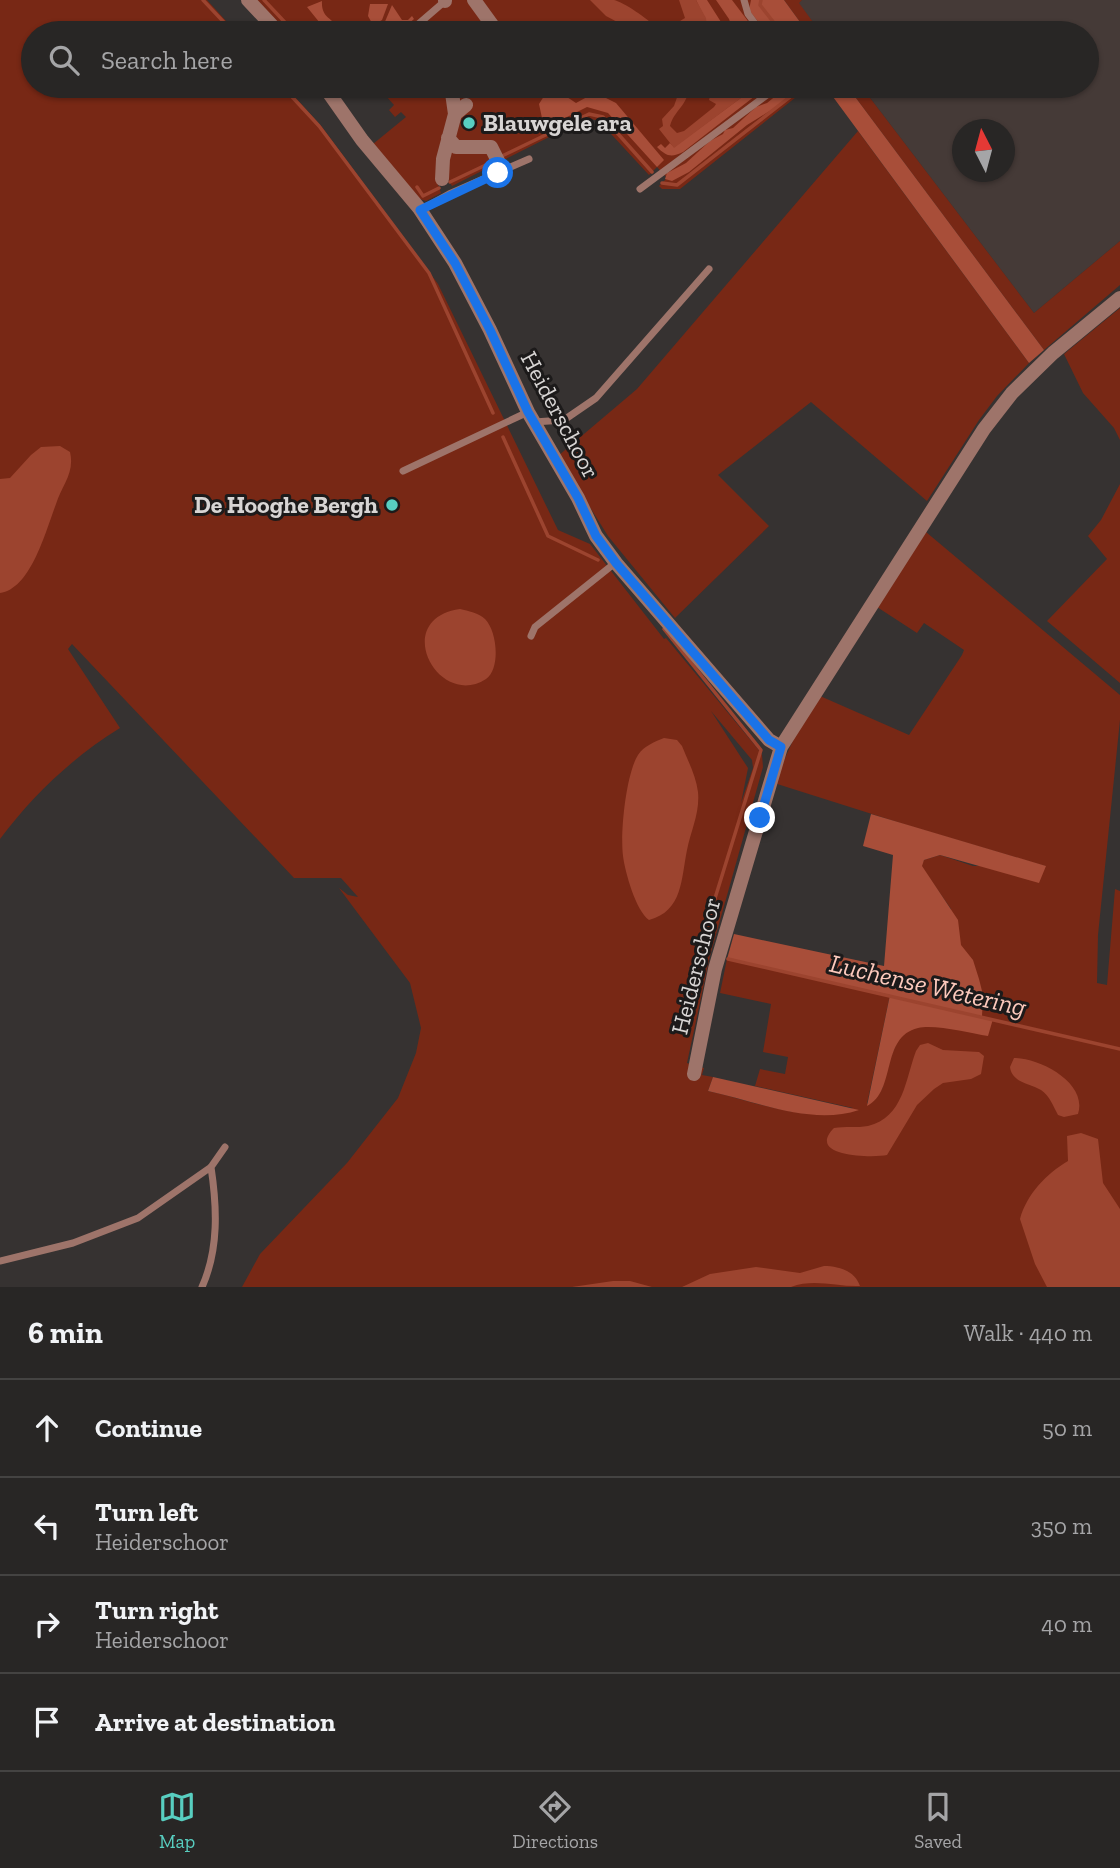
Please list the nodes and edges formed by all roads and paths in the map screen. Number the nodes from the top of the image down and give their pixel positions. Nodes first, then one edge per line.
1 (248, 0) edge
2 (445, 0) edge
3 (464, 0) edge
4 (474, 0) edge
5 (744, 0) edge
6 (489, 12) junction
7 (268, 21) edge
8 (421, 21) edge
9 (493, 21) edge
10 (753, 21) edge
11 (337, 98) edge
12 (454, 98) edge
13 (763, 98) edge
14 (448, 138) junction
15 (529, 159) dead end
16 (503, 171) junction
17 (442, 180) dead end
18 (640, 189) dead end
19 (420, 210) junction
20 (709, 269) dead end
21 (1120, 298) edge
22 (531, 417) junction
23 (403, 471) dead end
24 (616, 563) junction
25 (531, 635) dead end
26 (781, 747) junction
27 (694, 1074) dead end
28 (225, 1147) dead end
29 (211, 1167) junction
30 (0, 1261) edge
31 (202, 1287) edge

1 - 7 street
2 - 8 lane
3 - 6 street
4 - 6 street
5 - 10 lane
6 - 9 street
11 - 19 street, Heiderschoor
12 - 14 street
13 - 18 lane
14 - 16 street
14 - 17 street
15 - 16 lane
16 - 19 lane
19 - 22 street, Heiderschoor
20 - 22 lane
21 - 26 street, Heiderschoor
22 - 23 lane
22 - 24 street, Heiderschoor
24 - 25 lane
24 - 26 street, Heiderschoor
26 - 27 street, Heiderschoor
28 - 29 lane
29 - 30 lane
29 - 31 lane

